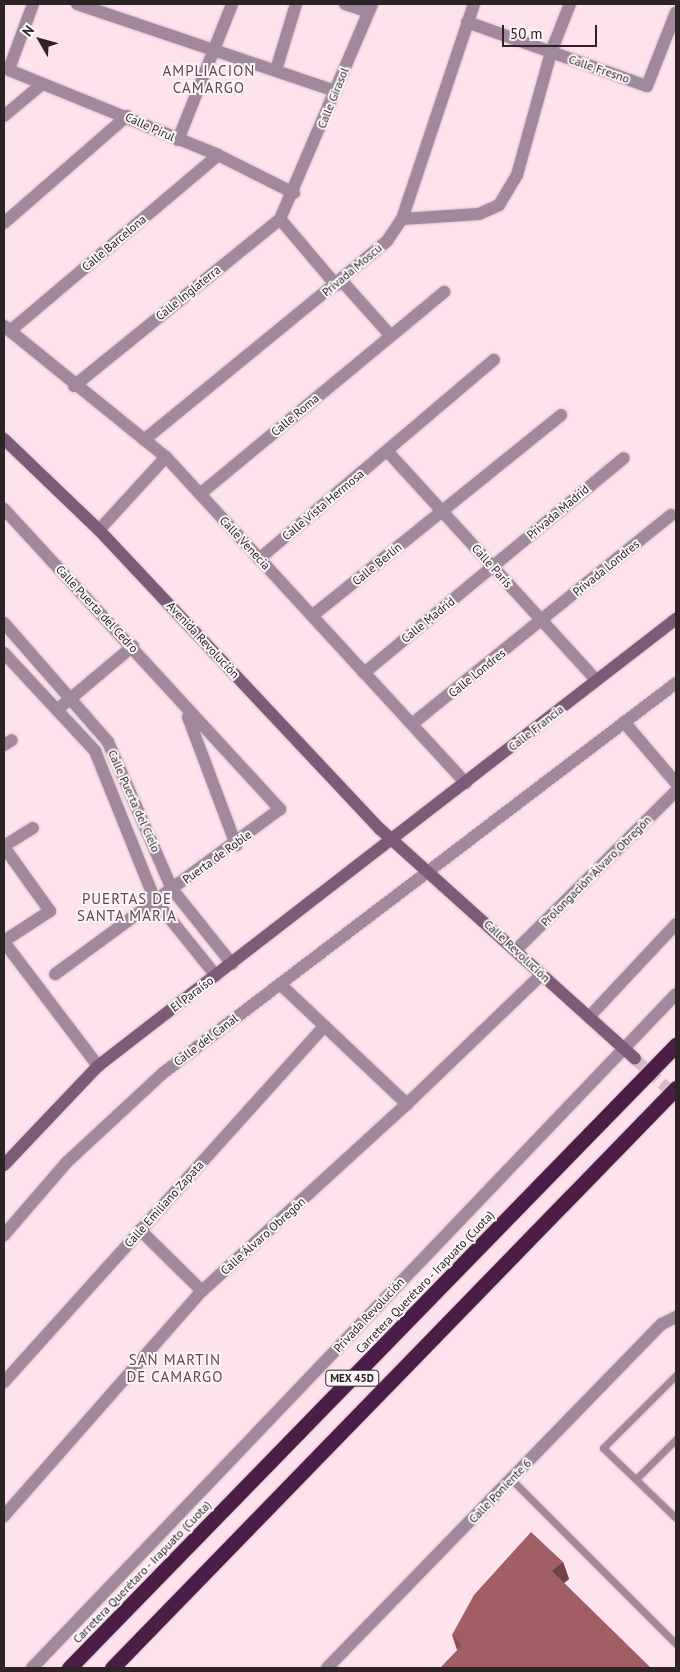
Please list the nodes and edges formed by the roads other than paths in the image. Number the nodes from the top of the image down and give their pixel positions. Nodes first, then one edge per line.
1 (33, 4) edge
2 (77, 4) edge
3 (232, 4) edge
4 (296, 4) edge
5 (345, 4) edge
6 (474, 4) edge
7 (570, 4) edge
8 (370, 8) edge
9 (676, 12) edge
10 (467, 22) junction
11 (215, 48) junction
12 (551, 52) junction
13 (6, 69) edge
14 (276, 70) junction
15 (41, 85) junction
16 (336, 91) junction
17 (4, 116) edge
18 (127, 116) junction
19 (178, 140) junction
20 (218, 155) junction
21 (294, 193) junction
22 (402, 218) junction
23 (280, 219) junction
24 (4, 223) edge
25 (339, 282) junction
26 (444, 292) dead end
27 (7, 328) edge
28 (391, 336) junction
29 (494, 360) dead end
30 (74, 386) junction
31 (561, 415) dead end
32 (4, 439) edge
33 (144, 440) junction
34 (388, 452) junction
35 (166, 457) junction
36 (624, 458) dead end
37 (200, 494) junction
38 (4, 509) edge
39 (442, 511) junction
40 (671, 515) dead end
41 (100, 530) junction
42 (259, 559) junction
43 (493, 567) junction
44 (312, 616) junction
45 (676, 619) edge
46 (542, 621) junction
47 (4, 623) edge
48 (133, 646) junction
49 (4, 653) edge
50 (364, 673) junction
51 (596, 680) junction
52 (676, 682) edge
53 (72, 697) junction
54 (58, 709) junction
55 (186, 712) junction
56 (624, 722) junction
57 (412, 724) junction
58 (466, 783) junction
59 (676, 783) edge
60 (676, 792) edge
61 (280, 809) joint
62 (34, 828) dead end
63 (398, 841) junction
64 (236, 845) junction
65 (4, 847) edge
66 (426, 868) junction
67 (172, 889) junction
68 (155, 900) junction
69 (676, 924) edge
70 (4, 942) edge
71 (516, 950) junction
72 (232, 964) junction
73 (55, 974) dead end
74 (542, 974) junction
75 (216, 976) junction
76 (280, 984) junction
77 (676, 994) edge
78 (589, 1017) junction
79 (324, 1026) junction
80 (676, 1046) edge
81 (624, 1048) junction
82 (635, 1059) tunnel mouth
83 (98, 1066) junction
84 (676, 1088) edge
85 (407, 1104) junction
86 (4, 1165) edge
87 (140, 1230) junction
88 (4, 1234) edge
89 (202, 1291) junction
90 (676, 1317) edge
91 (676, 1375) edge
92 (4, 1382) edge
93 (676, 1439) edge
94 (511, 1479) junction
95 (636, 1479) junction
96 (4, 1516) edge
97 (676, 1518) edge
98 (676, 1644) edge
99 (334, 1666) edge
100 (32, 1668) edge
101 (69, 1668) edge
102 (112, 1668) edge

1 - 13 street
2 - 11 street
3 - 11 street
4 - 14 street
5 - 8 street
6 - 10 street, Privada Moscú
7 - 12 street
8 - 16 street, Calle Girasol
9 - 12 street, Calle Fresno
10 - 12 street, Calle Fresno
10 - 22 street, Privada Moscú
11 - 14 street
11 - 19 street
12 - 22 street
13 - 15 street, Calle Pirul
14 - 16 street
15 - 17 street
15 - 18 street, Calle Pirul
16 - 21 street, Calle Girasol
18 - 19 street, Calle Pirul
18 - 24 street
19 - 20 street, Calle Pirul
20 - 21 street, Calle Pirul
20 - 27 street, Calle Barcelona
21 - 23 street, Calle Inglaterra
22 - 25 street, Privada Moscú
23 - 25 street
23 - 30 street, Calle Inglaterra
25 - 28 street
25 - 33 street, Privada Moscú
26 - 28 street, Calle Roma
27 - 30 street, Calle Venecia
28 - 37 street, Calle Roma
29 - 34 street, Calle Vista Hermosa
30 - 33 street, Calle Venecia
31 - 39 street, Calle Berlín
32 - 41 main road, Avenida Revolución
33 - 35 street, Calle Venecia
34 - 39 street, Calle París
34 - 42 street, Calle Vista Hermosa
35 - 37 street, Calle Venecia
35 - 41 street
36 - 43 street, Privada Madrid
37 - 42 street, Calle Venecia
38 - 48 street, Calle Puerta del Cedro
39 - 43 street, Calle París
39 - 44 street, Calle Berlín
40 - 46 street, Privada Londres
41 - 63 main road, Avenida Revolución
42 - 44 street, Calle Venecia
43 - 46 street, Calle París
43 - 50 street, Calle Madrid
44 - 50 street, Calle Venecia
45 - 51 main road, Calle Francia
46 - 51 street, Calle París
46 - 57 street, Calle Londres
47 - 53 street, Calle Puerta del Cielo
48 - 53 street
48 - 55 street, Calle Puerta del Cedro
49 - 54 street, Calle Puerta del Cielo
50 - 57 street, Calle Venecia
51 - 58 main road, Calle Francia
52 - 56 street
53 - 54 street
53 - 67 street, Calle Puerta del Cielo
54 - 68 street, Calle Puerta del Cielo
55 - 61 street, Calle Puerta del Cedro
55 - 64 street, Calle Puerta del Cedro
56 - 59 street
56 - 66 street
57 - 58 street, Calle Venecia
58 - 63 main road, Calle Francia
60 - 71 street, Prolongación Álvaro Obregón
61 - 64 street, Puerta de Roble
62 - 65 street
63 - 66 main road, Calle Revolución
63 - 72 main road, El Paraíso
64 - 67 street, Puerta de Roble
65 - 70 street
66 - 71 main road, Calle Revolución
66 - 76 street, Calle del Canal
67 - 68 street, Puerta de Roble
67 - 72 street, Calle Puerta del Cielo
68 - 73 street, Puerta de Roble
68 - 75 street, Calle Puerta del Cielo
69 - 78 street
70 - 83 street
71 - 74 main road, Calle Revolución
72 - 75 main road, El Paraíso
74 - 78 main road, Calle Revolución
74 - 85 street, Calle Álvaro Obregón
75 - 83 main road, El Paraíso
76 - 79 street
76 - 88 street, Calle del Canal
77 - 81 street, Privada Revolución
78 - 81 main road, Calle Revolución
79 - 85 street
79 - 87 street, Calle Emiliano Zapata
80 - 101 highway, Carretera Querétaro - Irapuato (Cuota) / MEX 45D
81 - 82 main road, Calle Revolución
81 - 100 street, Privada Revolución
83 - 86 main road, El Paraíso
84 - 102 highway, MEX 45D
85 - 89 street, Calle Álvaro Obregón
87 - 89 street
87 - 92 street, Calle Emiliano Zapata
89 - 96 street, Calle Álvaro Obregón
90 - 94 street, Calle Poniente 6
91 - 95 lane
93 - 95 lane
94 - 98 lane
94 - 99 street, Calle Poniente 6
95 - 97 lane

